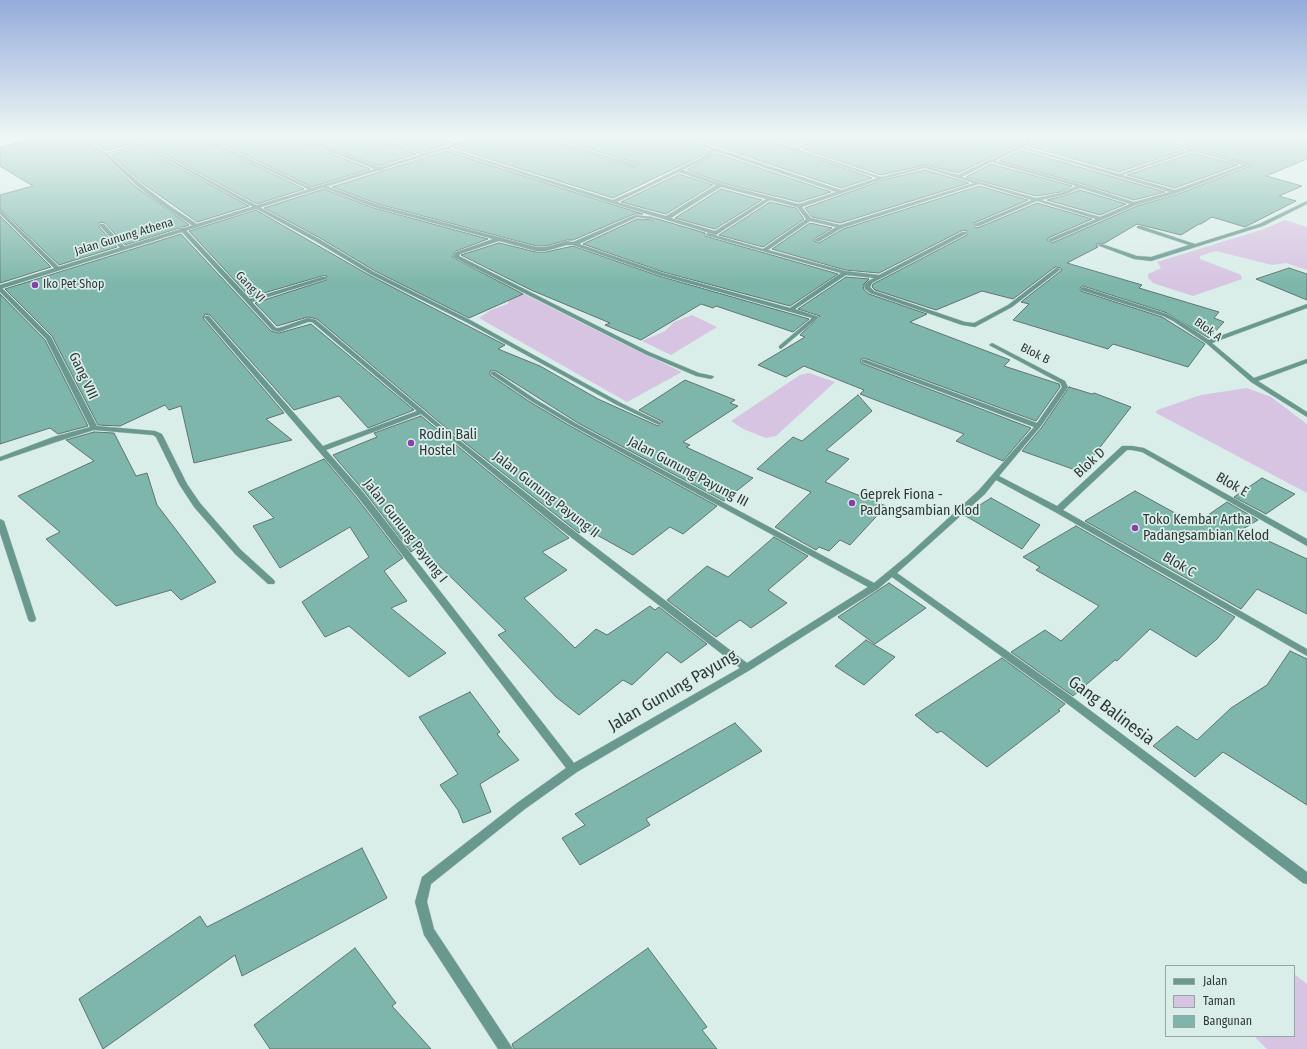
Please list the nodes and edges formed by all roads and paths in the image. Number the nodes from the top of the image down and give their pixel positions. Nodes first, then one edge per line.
1 (141, 186) edge
2 (219, 186) edge
3 (305, 186) edge
4 (331, 186) edge
5 (563, 186) edge
6 (646, 186) edge
7 (718, 186) edge
8 (724, 186) edge
9 (824, 186) edge
10 (859, 186) edge
11 (966, 186) edge
12 (992, 186) edge
13 (1080, 186) joint
14 (1157, 186) edge
15 (1191, 186) edge
16 (324, 188) junction
17 (314, 190) junction
18 (842, 192) junction
19 (1175, 192) junction
20 (770, 198) junction
21 (1038, 199) junction
22 (613, 202) junction
23 (1307, 202) edge
24 (1134, 204) junction
25 (799, 206) junction
26 (258, 207) junction
27 (0, 211) edge
28 (667, 218) junction
29 (1099, 218) junction
30 (809, 219) junction
31 (102, 225) dead end
32 (195, 225) junction
33 (977, 225) dead end
34 (840, 227) junction
35 (1139, 228) dead end
36 (182, 229) junction
37 (964, 233) dead end
38 (498, 239) junction
39 (818, 240) dead end
40 (1051, 240) dead end
41 (574, 244) junction
42 (1100, 245) dead end
43 (1193, 245) junction
44 (122, 248) junction
45 (764, 251) junction
46 (58, 268) junction
47 (1058, 269) dead end
48 (845, 273) junction
49 (880, 277) junction
50 (324, 278) dead end
51 (0, 288) edge
52 (1083, 289) dead end
53 (249, 301) junction
54 (1307, 306) edge
55 (792, 310) junction
56 (207, 317) dead end
57 (314, 321) joint
58 (1208, 342) junction
59 (992, 345) dead end
60 (781, 347) dead end
61 (864, 361) dead end
62 (1307, 361) edge
63 (493, 373) dead end
64 (711, 377) dead end
65 (1253, 381) junction
66 (1065, 387) joint
67 (421, 412) junction
68 (1307, 415) edge
69 (659, 423) dead end
70 (1038, 426) junction
71 (94, 428) junction
72 (322, 449) junction
73 (1144, 450) joint
74 (0, 459) edge
75 (995, 477) junction
76 (1058, 510) junction
77 (0, 521) edge
78 (1307, 543) edge
79 (892, 573) junction
80 (271, 582) dead end
81 (875, 587) junction
82 (32, 618) dead end
83 (1307, 653) edge
84 (747, 668) junction
85 (573, 768) junction
86 (1307, 879) edge
87 (506, 1049) edge

1 - 32 street
2 - 26 street
3 - 17 street
4 - 16 street, Jalan Gunung Athena
5 - 22 street
6 - 22 street
7 - 28 street
8 - 20 street
9 - 18 street
10 - 18 street
11 - 34 street
12 - 21 street
13 - 21 street
13 - 24 street
14 - 19 street
15 - 19 street
16 - 17 street, Jalan Gunung Athena
16 - 38 street
17 - 26 street, Jalan Gunung Athena
18 - 25 street
19 - 24 street
20 - 25 street
20 - 28 street
21 - 29 street
21 - 33 street
22 - 28 street
23 - 43 street
24 - 29 street
25 - 30 street
26 - 32 street, Jalan Gunung Athena
26 - 69 street
27 - 46 street
29 - 40 street
30 - 34 street
30 - 45 street
31 - 44 street
32 - 36 street, Jalan Gunung Athena
34 - 39 street
35 - 43 street
36 - 44 street, Jalan Gunung Athena
36 - 53 street, Gang VI
37 - 49 street
38 - 41 street
38 - 64 street
41 - 45 street
41 - 55 street
42 - 43 street
44 - 46 street, Jalan Gunung Athena
45 - 48 street
46 - 51 street, Jalan Gunung Athena
47 - 49 street
48 - 49 street
48 - 55 street
50 - 53 street
51 - 71 street, Gang VIII
52 - 58 street, Blok A
53 - 57 street, Gang VI
54 - 58 street
55 - 60 street
56 - 72 street, Jalan Gunung Payung I
57 - 67 street, Jalan Gunung Payung II
58 - 65 street, Blok A
59 - 66 street, Blok B
61 - 70 street
62 - 65 street
63 - 81 street, Jalan Gunung Payung III
65 - 68 street, Blok A
66 - 70 street, Jalan Gunung Payung
67 - 72 street
67 - 84 street, Jalan Gunung Payung II
70 - 75 street, Jalan Gunung Payung
71 - 74 street
71 - 80 street
72 - 85 street, Jalan Gunung Payung I
73 - 76 street, Blok D
73 - 78 street, Blok E
75 - 76 street, Blok C
75 - 79 street, Jalan Gunung Payung
76 - 83 street, Blok C
77 - 82 street
79 - 81 street, Jalan Gunung Payung
79 - 86 street, Gang Balinesia
81 - 84 street, Jalan Gunung Payung
84 - 85 street, Jalan Gunung Payung
85 - 87 street, Jalan Gunung Payung

